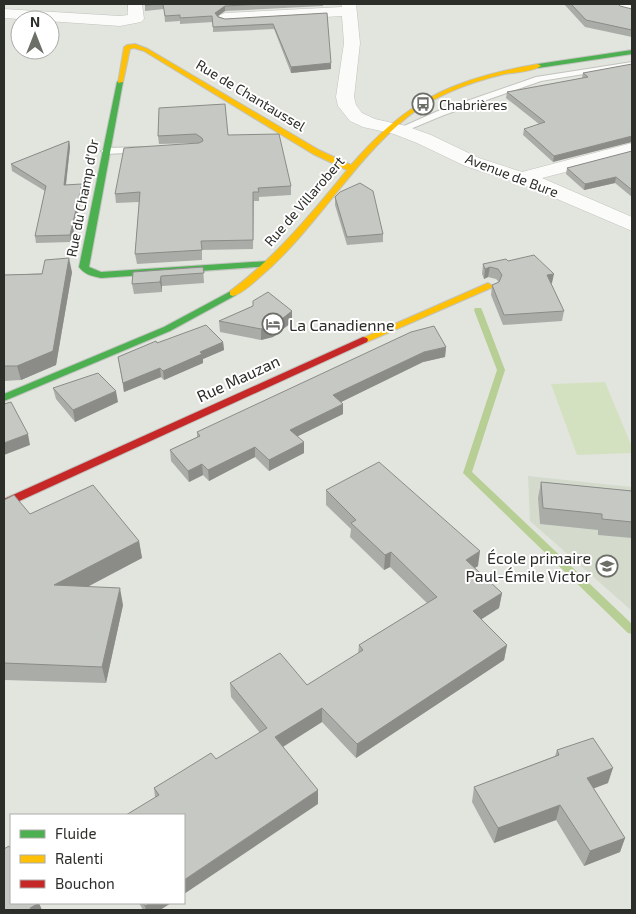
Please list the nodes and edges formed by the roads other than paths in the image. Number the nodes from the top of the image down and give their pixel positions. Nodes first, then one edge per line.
1 (135, 4) edge
2 (620, 4) edge
3 (349, 7) edge
4 (632, 11) edge
5 (4, 14) edge
6 (225, 18) edge
7 (135, 46) joint
8 (632, 52) edge
9 (632, 64) edge
10 (395, 129) junction
11 (632, 149) edge
12 (152, 150) edge
13 (106, 151) junction
14 (352, 169) junction
15 (521, 178) junction
16 (632, 225) edge
17 (268, 264) junction
18 (488, 286) dead end
19 (4, 398) edge
20 (4, 504) edge

1 - 5 street
2 - 4 street
3 - 6 street
3 - 10 street, Avenue de Bure
7 - 13 street, Rue du Champ d'Or
7 - 14 street, Rue de Chantaussel
8 - 10 street, Rue de Villarobert
9 - 10 lane
10 - 14 street, Rue de Villarobert
10 - 15 street, Avenue de Bure
11 - 15 street
12 - 13 lane
13 - 17 street, Rue du Champ d'Or
14 - 17 street, Rue de Villarobert
15 - 16 street, Avenue de Bure
17 - 19 street, Rue de Villarobert
18 - 20 street, Rue Mauzan

